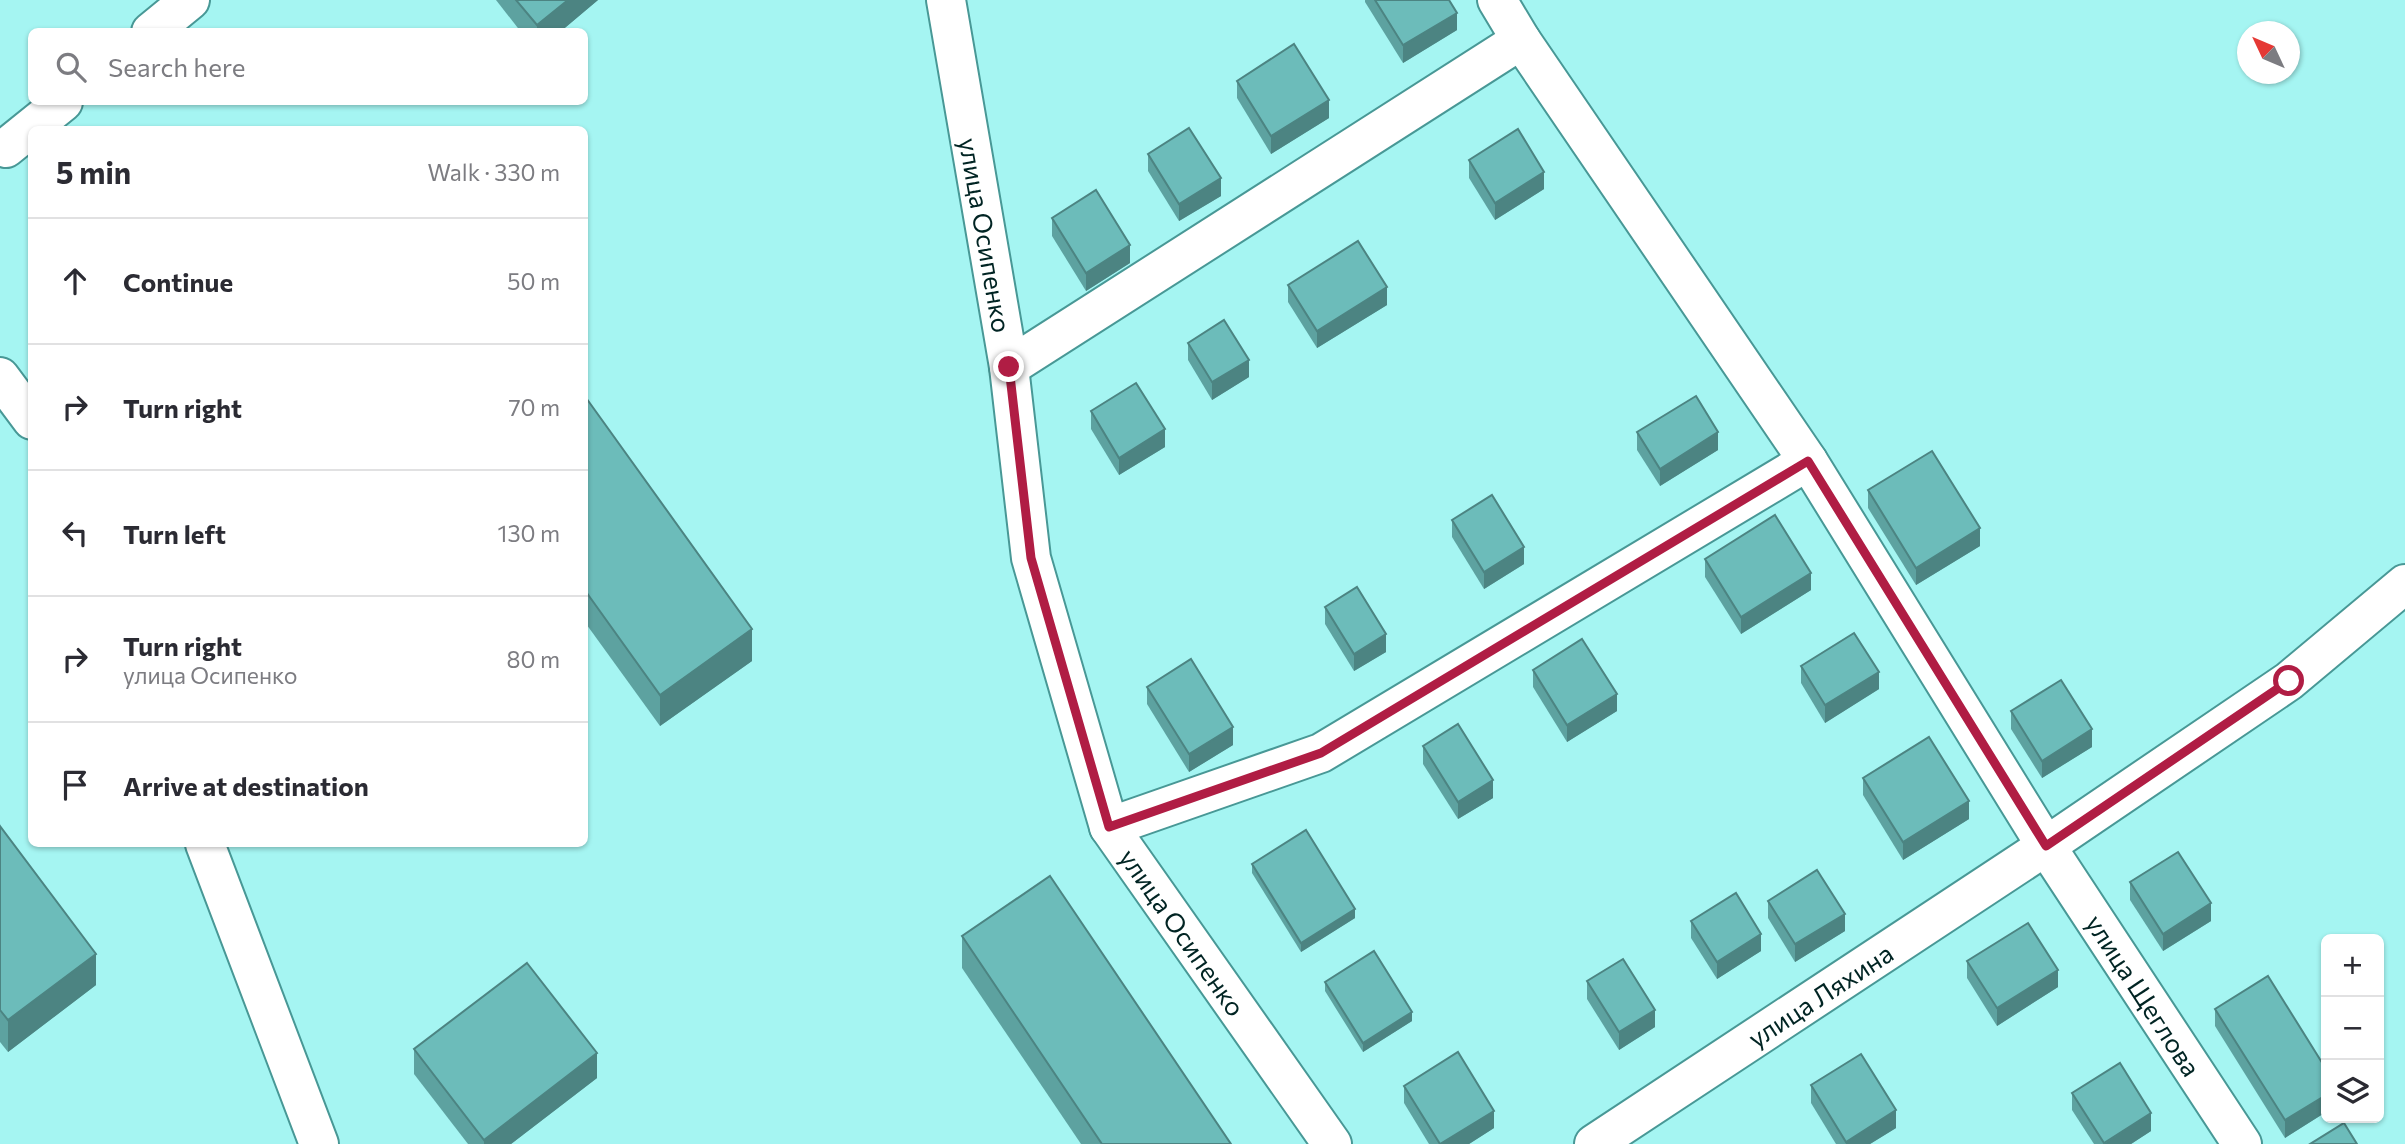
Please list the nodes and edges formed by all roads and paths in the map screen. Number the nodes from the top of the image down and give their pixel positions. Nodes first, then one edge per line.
1 (190, 0) edge
2 (946, 0) edge
3 (1497, 0) edge
4 (156, 28) edge
5 (1521, 40) junction
6 (60, 105) edge
7 (34, 126) edge
8 (28, 131) edge
9 (6, 148) dead end
10 (1009, 367) junction
11 (0, 377) edge
12 (28, 415) edge
13 (1808, 461) junction
14 (2405, 584) edge
15 (1109, 827) junction
16 (2046, 846) junction
17 (206, 847) edge
18 (319, 1144) edge
19 (1332, 1144) edge
20 (1594, 1144) edge
21 (2242, 1144) edge

1 - 4 street
2 - 10 street, улица Осипенко
3 - 5 street, улица Щеглова
5 - 10 street
5 - 13 street, улица Щеглова
6 - 7 street
8 - 9 street
10 - 15 street, улица Осипенко
11 - 12 street
13 - 15 street
13 - 16 street, улица Щеглова
14 - 16 street, улица Ляхина
15 - 19 street, улица Осипенко
16 - 20 street, улица Ляхина
16 - 21 street, улица Щеглова
17 - 18 street

